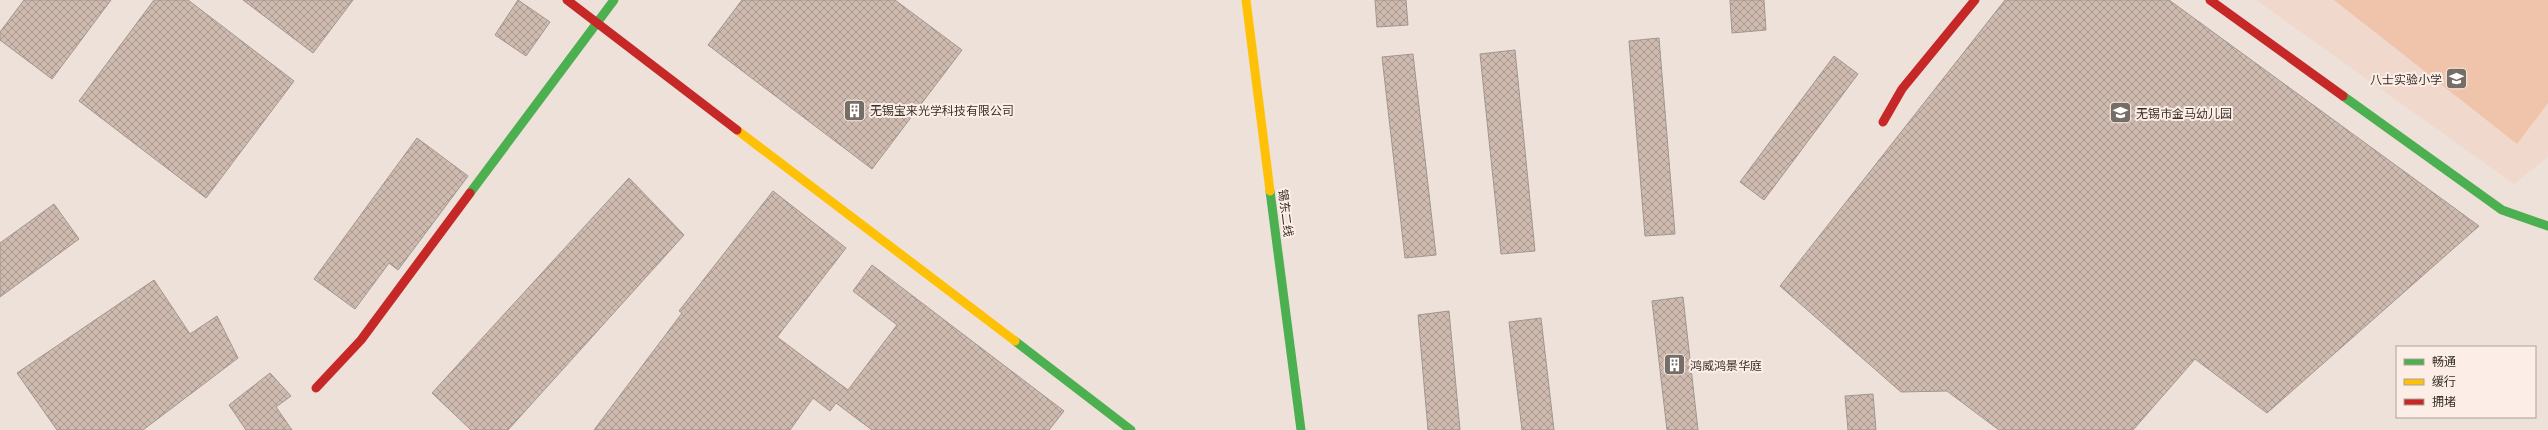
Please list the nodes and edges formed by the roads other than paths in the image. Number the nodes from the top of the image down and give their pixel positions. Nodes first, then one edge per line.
1 (567, 0) edge
2 (614, 0) edge
3 (1246, 0) edge
4 (1975, 0) edge
5 (2210, 0) edge
6 (597, 23) junction
7 (1883, 122) dead end
8 (2548, 226) edge
9 (316, 388) dead end
10 (1131, 430) edge
11 (1301, 430) edge

1 - 6 street
2 - 6 street
3 - 11 street, 锡东二线
4 - 7 street
5 - 8 street
6 - 9 street
6 - 10 street

